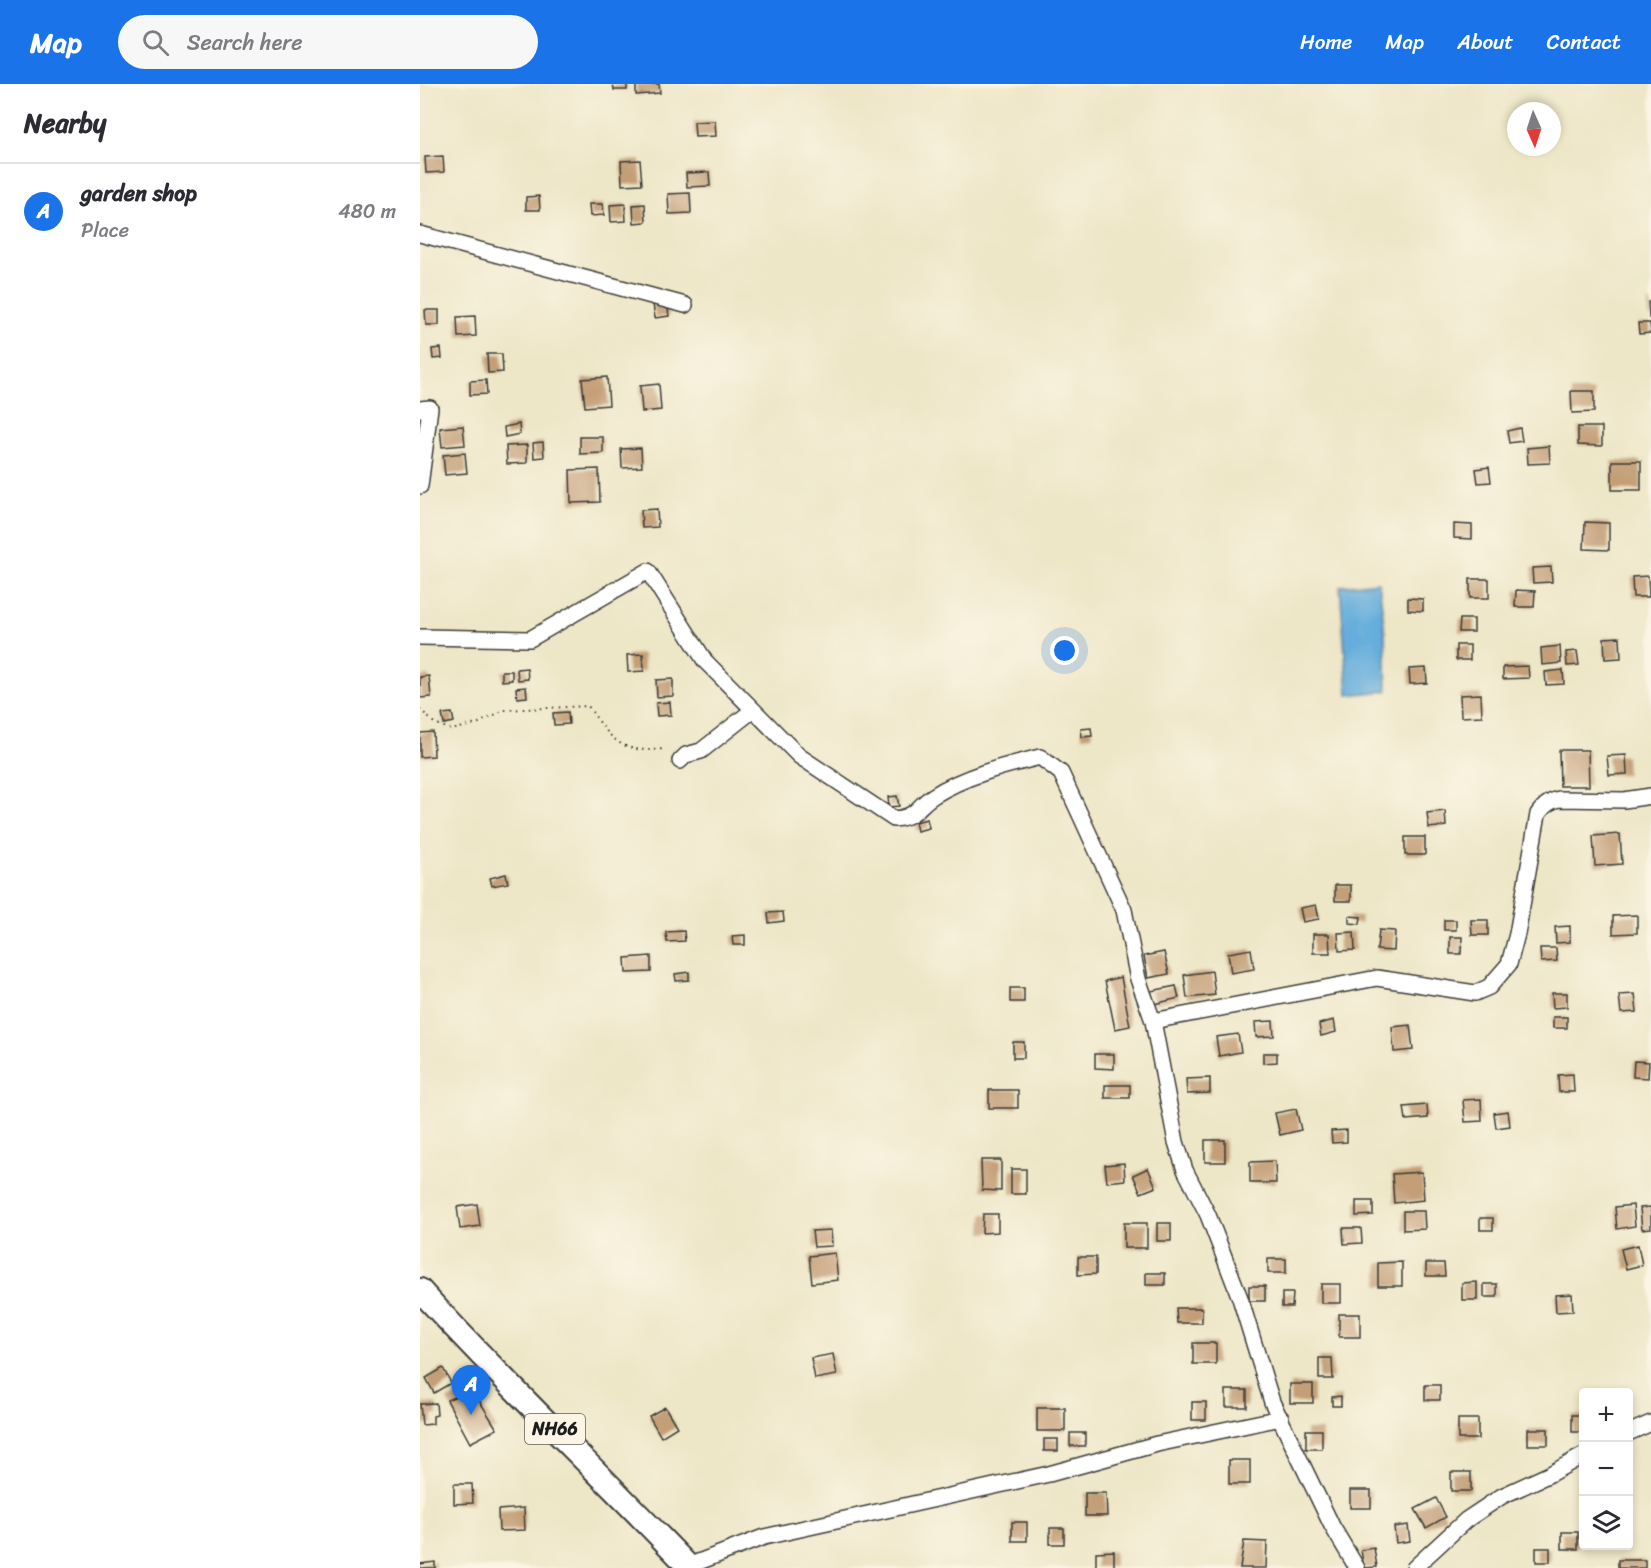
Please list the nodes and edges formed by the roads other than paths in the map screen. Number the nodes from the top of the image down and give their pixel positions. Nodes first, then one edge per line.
1 (420, 234) edge
2 (685, 305) dead end
3 (420, 409) edge
4 (420, 486) edge
5 (420, 637) edge
6 (753, 710) junction
7 (680, 761) dead end
8 (1651, 796) edge
9 (1153, 1021) junction
10 (420, 1290) edge
11 (1281, 1418) junction
12 (1651, 1423) edge
13 (1633, 1431) edge
14 (1579, 1458) edge
15 (689, 1567) edge
16 (1357, 1568) edge
17 (1414, 1568) edge

1 - 2 street
3 - 4 street
5 - 6 street
6 - 7 street
6 - 9 street
8 - 9 street
9 - 11 street
10 - 15 highway, NH66
11 - 15 street
11 - 16 street
12 - 13 street
14 - 17 street

